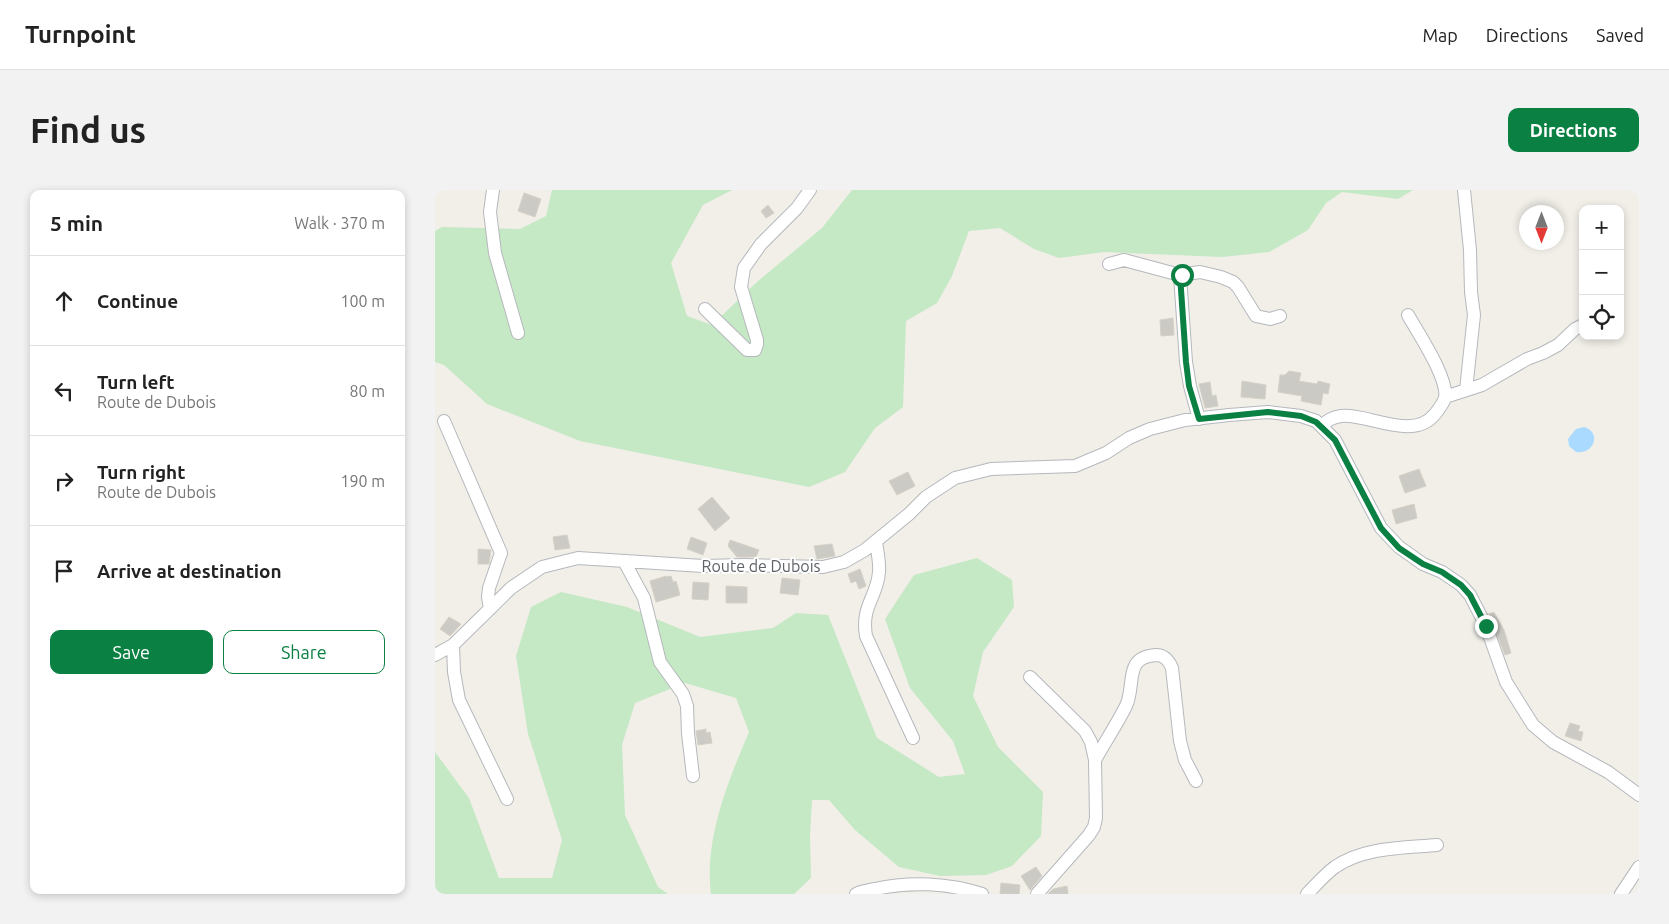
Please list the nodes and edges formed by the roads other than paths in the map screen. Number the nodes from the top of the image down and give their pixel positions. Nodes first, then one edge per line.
1 (493, 190) edge
2 (810, 190) edge
3 (1463, 190) edge
4 (1109, 264) dead end
5 (1180, 275) junction
6 (705, 310) dead end
7 (1280, 316) dead end
8 (1408, 316) dead end
9 (1579, 327) edge
10 (518, 333) dead end
11 (1467, 390) junction
12 (1445, 397) junction
13 (1199, 419) junction
14 (444, 421) dead end
15 (1321, 426) junction
16 (876, 541) junction
17 (623, 561) junction
18 (490, 609) junction
19 (453, 645) junction
20 (435, 655) edge
21 (1030, 677) dead end
22 (913, 738) dead end
23 (1095, 760) junction
24 (693, 776) dead end
25 (1196, 781) dead end
26 (1639, 795) edge
27 (507, 799) dead end
28 (1437, 845) dead end
29 (1639, 867) edge
30 (856, 894) edge
31 (983, 894) edge
32 (1037, 894) edge
33 (1307, 894) edge
34 (1621, 894) edge

1 - 10 street
2 - 6 street
3 - 11 street
4 - 5 street
5 - 7 street
5 - 13 street
8 - 12 street
9 - 11 street
11 - 12 street
12 - 15 street
13 - 15 street, Route de Dubois
13 - 16 street, Route de Dubois
14 - 18 street
15 - 26 street, Route de Dubois
16 - 17 street, Route de Dubois
16 - 22 street
17 - 18 street, Route de Dubois
17 - 24 street
18 - 19 street, Route de Dubois
19 - 20 street, Route de Dubois
19 - 27 street
21 - 23 street
23 - 25 street
23 - 32 street
28 - 33 street
29 - 34 street
30 - 31 street

